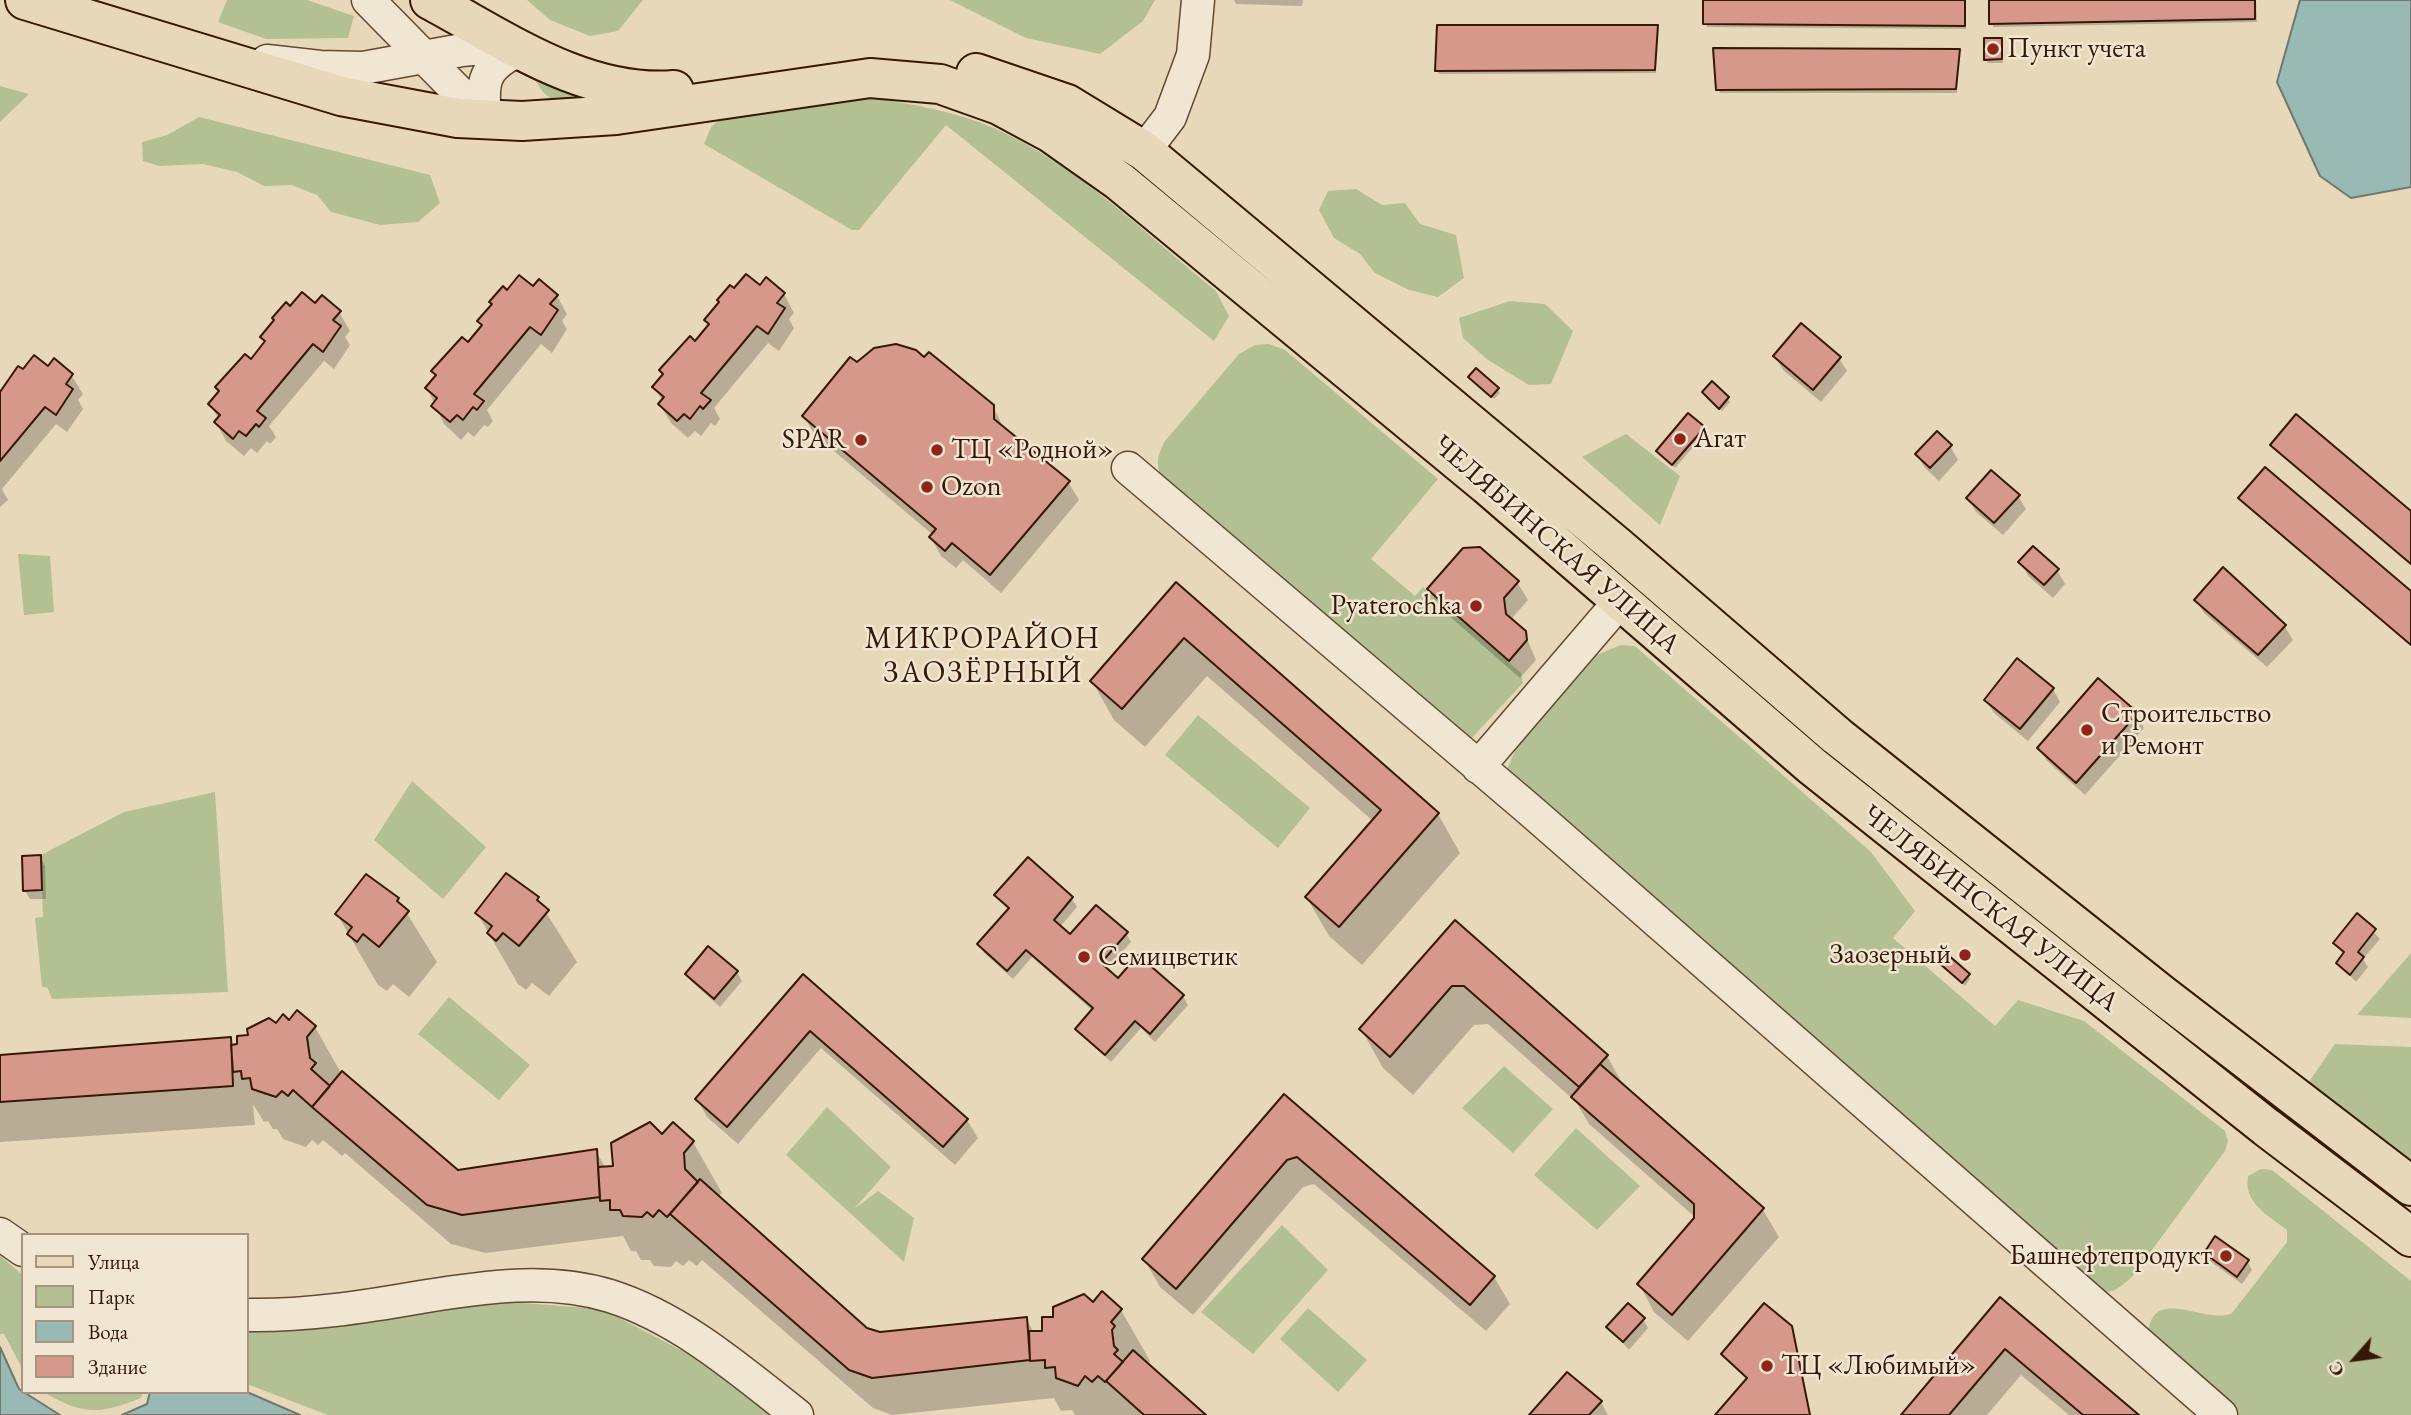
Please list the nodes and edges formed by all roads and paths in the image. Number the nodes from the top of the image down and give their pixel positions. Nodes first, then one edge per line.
1 (24, 0) edge
2 (368, 0) edge
3 (430, 0) edge
4 (1198, 0) edge
5 (522, 49) junction
6 (196, 52) junction
7 (423, 56) junction
8 (612, 101) junction
9 (486, 120) junction
10 (1143, 151) junction
11 (1119, 181) junction
12 (1128, 468) dead end
13 (1646, 571) junction
14 (1621, 600) junction
15 (1837, 736) junction
16 (1812, 766) junction
17 (1478, 767) junction
18 (1982, 852) junction
19 (1957, 884) junction
20 (2292, 1095) junction
21 (2266, 1127) junction
22 (2411, 1186) edge
23 (0, 1234) edge
24 (2411, 1237) edge
25 (21, 1249) edge
26 (248, 1315) edge
27 (797, 1415) edge
28 (2221, 1415) edge

1 - 6 main road
2 - 7 street
3 - 5 main road
4 - 10 street
5 - 7 street
5 - 8 main road
5 - 9 street
6 - 7 street
6 - 9 main road
7 - 9 street
8 - 9 main road
8 - 10 main road, ЧЕЛЯБИНСКАЯ УЛИЦА
8 - 11 main road, ЧЕЛЯБИНСКАЯ УЛИЦА
10 - 11 main road
10 - 13 main road, ЧЕЛЯБИНСКАЯ УЛИЦА
11 - 14 main road, ЧЕЛЯБИНСКАЯ УЛИЦА
12 - 17 street
13 - 14 main road
13 - 15 main road, ЧЕЛЯБИНСКАЯ УЛИЦА
14 - 16 main road, ЧЕЛЯБИНСКАЯ УЛИЦА
14 - 17 street
15 - 16 main road
15 - 18 main road, ЧЕЛЯБИНСКАЯ УЛИЦА
16 - 19 main road, ЧЕЛЯБИНСКАЯ УЛИЦА
17 - 28 street
18 - 19 main road
18 - 20 main road, ЧЕЛЯБИНСКАЯ УЛИЦА
19 - 21 main road, ЧЕЛЯБИНСКАЯ УЛИЦА
20 - 21 main road
20 - 22 main road, ЧЕЛЯБИНСКАЯ УЛИЦА
21 - 24 main road, ЧЕЛЯБИНСКАЯ УЛИЦА
23 - 25 street
26 - 27 street

